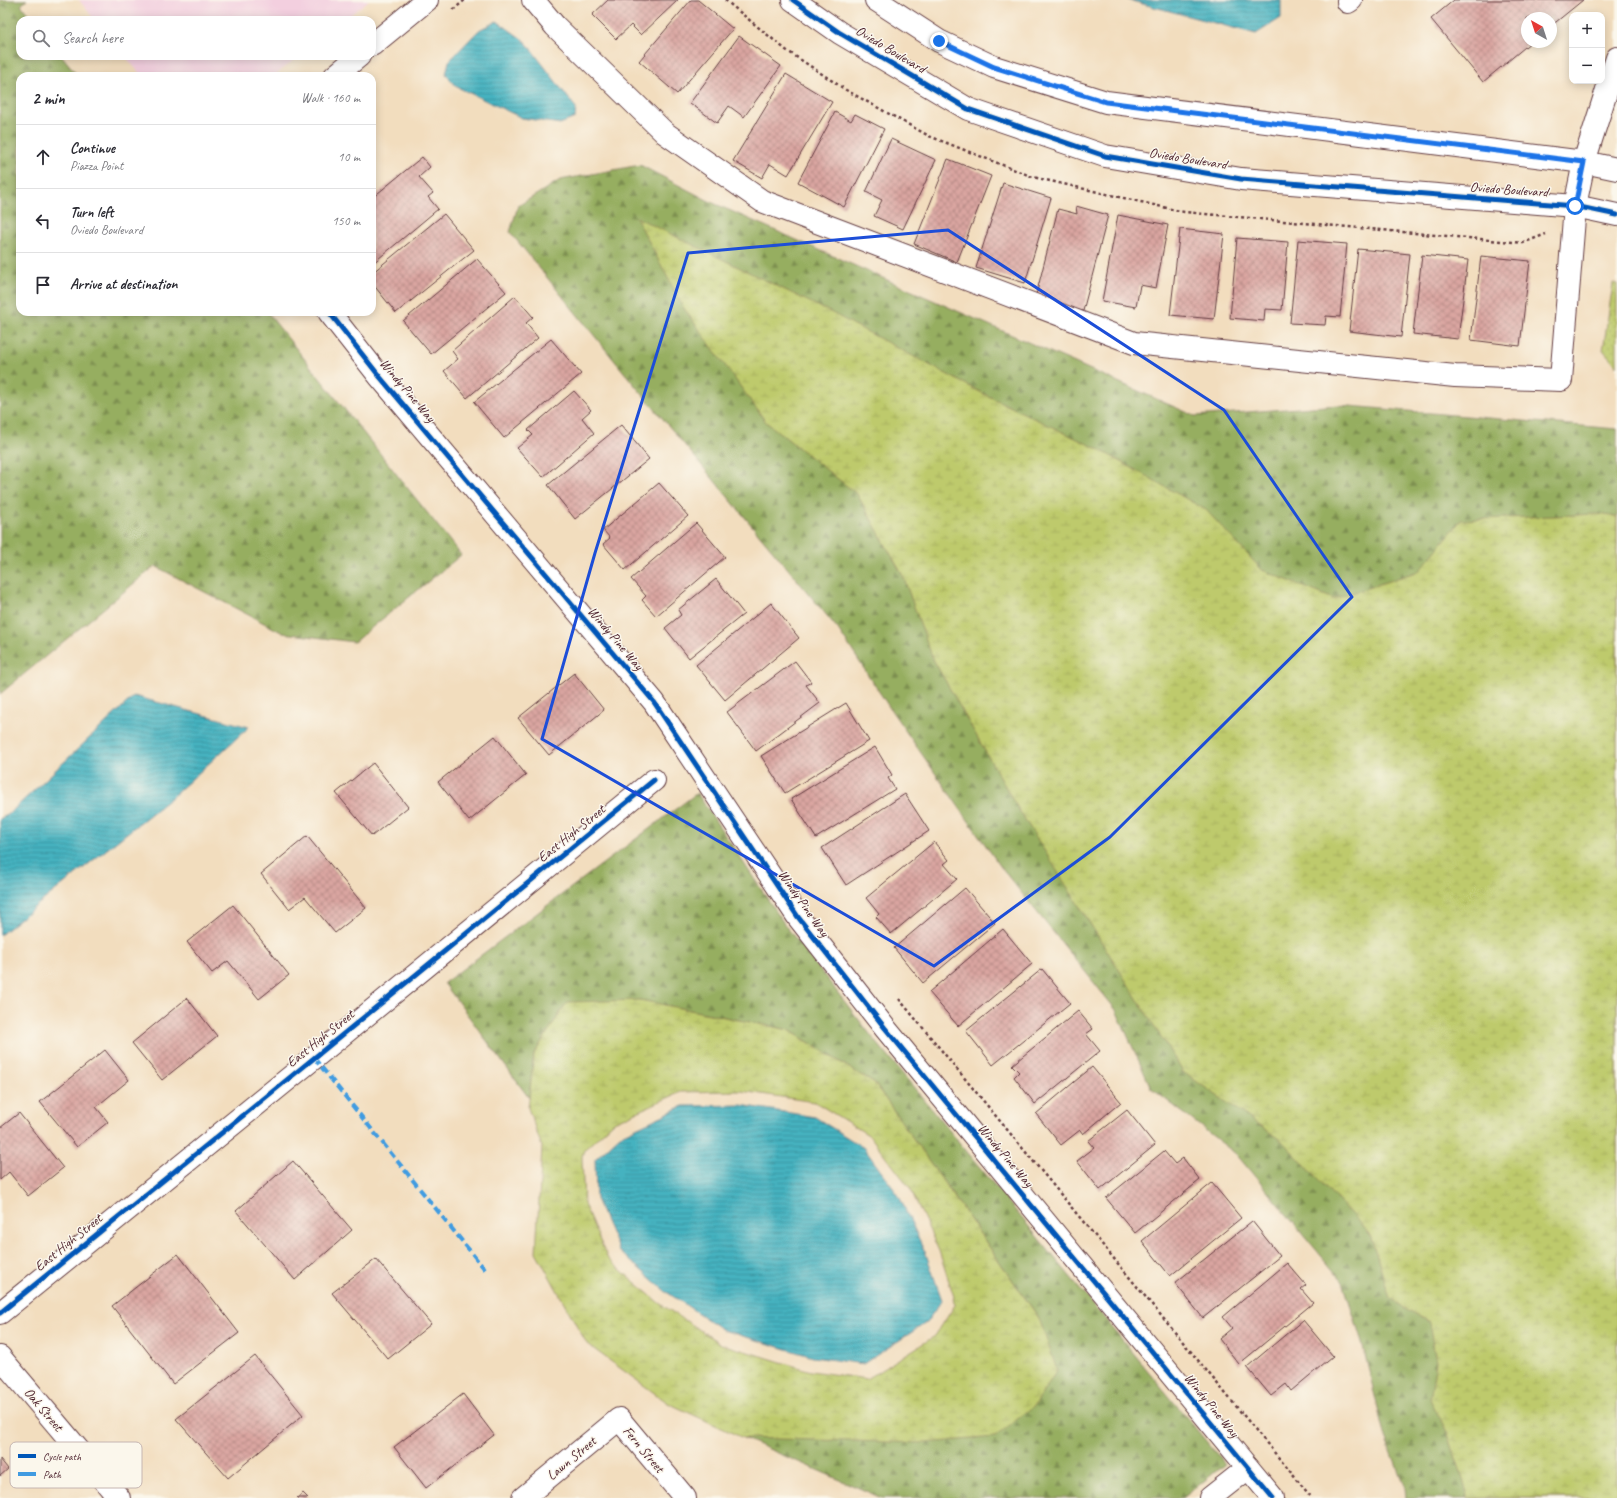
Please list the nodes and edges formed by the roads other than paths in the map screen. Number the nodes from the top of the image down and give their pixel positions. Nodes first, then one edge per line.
1 (427, 0) edge
2 (533, 0) edge
3 (793, 0) edge
4 (876, 0) edge
5 (376, 42) edge
6 (1617, 58) edge
7 (354, 60) edge
8 (340, 72) edge
9 (1584, 162) junction
10 (1617, 169) edge
11 (1575, 206) junction
12 (1617, 215) edge
13 (332, 316) edge
14 (654, 780) dead end
15 (0, 1312) edge
16 (0, 1357) edge
17 (619, 1419) joint
18 (72, 1442) edge
19 (1248, 1468) junction
20 (111, 1488) edge
21 (119, 1498) edge
22 (523, 1498) edge
23 (685, 1498) edge
24 (1210, 1498) edge
25 (1273, 1498) edge

1 - 5 street
2 - 11 street
3 - 11 street, Oviedo Boulevard
4 - 9 street
6 - 9 street
7 - 8 street
9 - 10 street
9 - 11 street
11 - 12 street, Oviedo Boulevard
13 - 19 street, Windy Pine Way
14 - 15 street, East High Street
16 - 18 street, Oak Street
17 - 22 street, Lawn Street
17 - 23 street, Fern Street
19 - 24 street
19 - 25 street, Windy Pine Way
20 - 21 street, Oak Street

